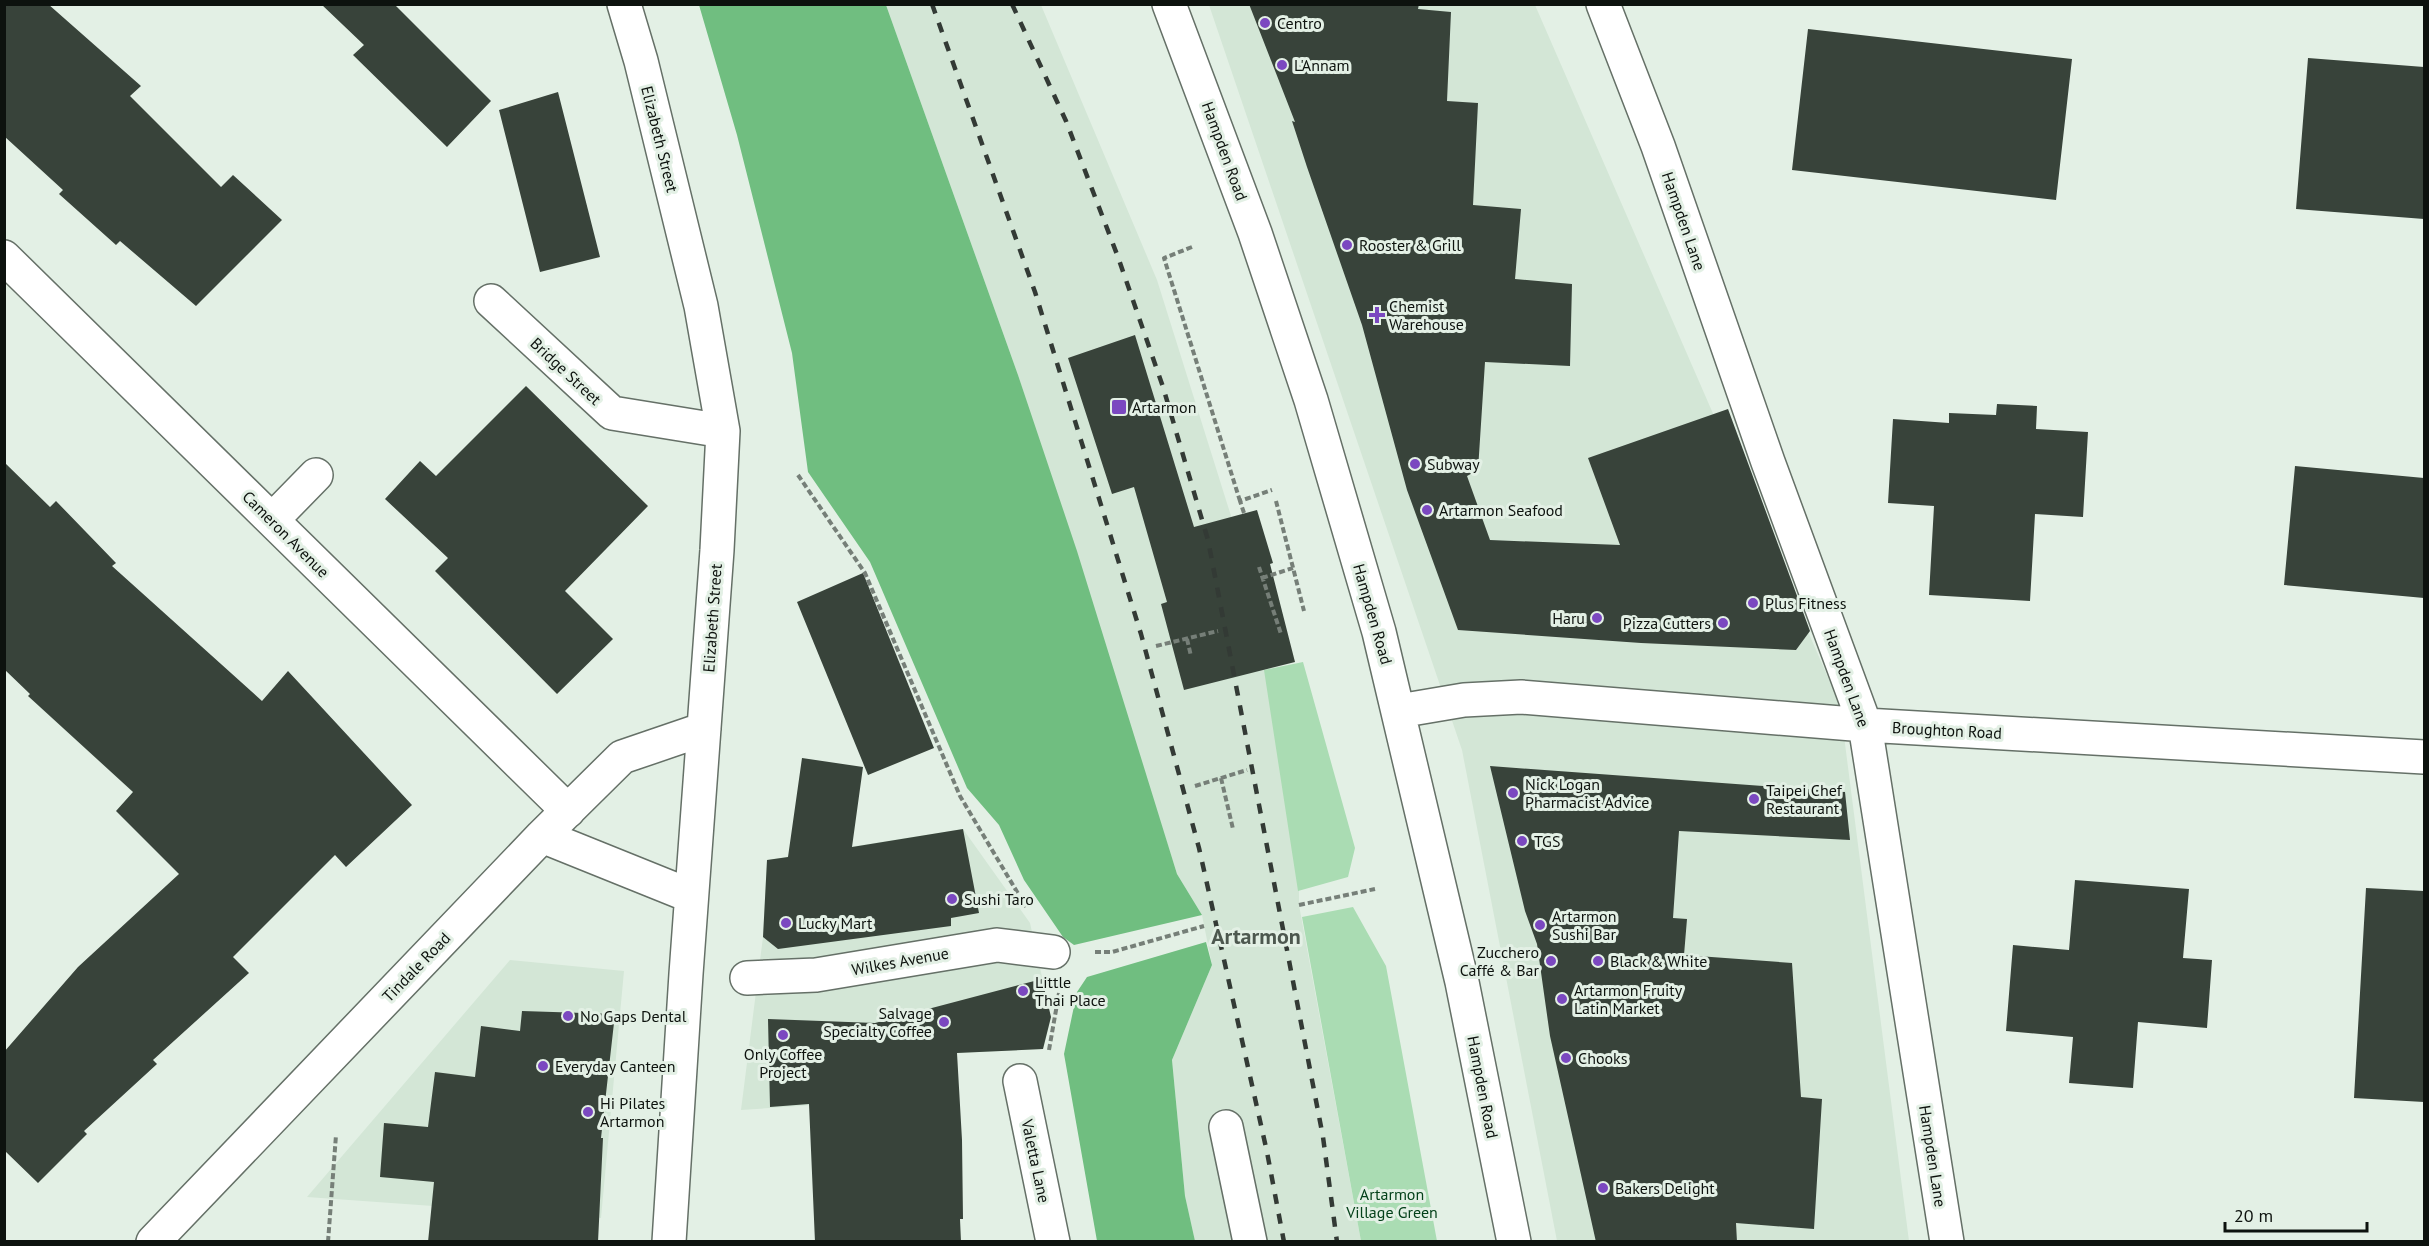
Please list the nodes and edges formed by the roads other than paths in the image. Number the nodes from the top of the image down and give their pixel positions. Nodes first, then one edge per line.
1 (624, 4) edge
2 (1170, 4) edge
3 (1603, 4) edge
4 (4, 257) edge
5 (491, 301) dead end
6 (723, 431) junction
7 (316, 475) dead end
8 (272, 520) junction
9 (1399, 711) junction
10 (1865, 725) junction
11 (704, 729) junction
12 (2424, 757) edge
13 (568, 811) junction
14 (542, 836) junction
15 (691, 896) junction
16 (1053, 952) road end
17 (747, 978) dead end
18 (1020, 1081) dead end
19 (1226, 1127) dead end
20 (153, 1242) edge
21 (669, 1242) edge
22 (1053, 1242) edge
23 (1250, 1242) edge
24 (1514, 1242) edge
25 (1947, 1242) edge

1 - 6 street, Elizabeth Street
2 - 9 street, Hampden Road
3 - 10 street, Hampden Lane
4 - 8 street, Cameron Avenue
5 - 6 street, Bridge Street
6 - 11 street, Elizabeth Street
7 - 8 street
8 - 13 street, Cameron Avenue
9 - 10 street, Broughton Road
9 - 24 street, Hampden Road
10 - 12 street, Broughton Road
10 - 25 street, Hampden Lane
11 - 13 street, Tindale Road
11 - 15 street, Elizabeth Street
13 - 14 street, Tindale Road
14 - 15 street
14 - 20 street, Tindale Road
15 - 21 street, Elizabeth Street
16 - 17 street, Wilkes Avenue
18 - 22 street, Valetta Lane
19 - 23 street

